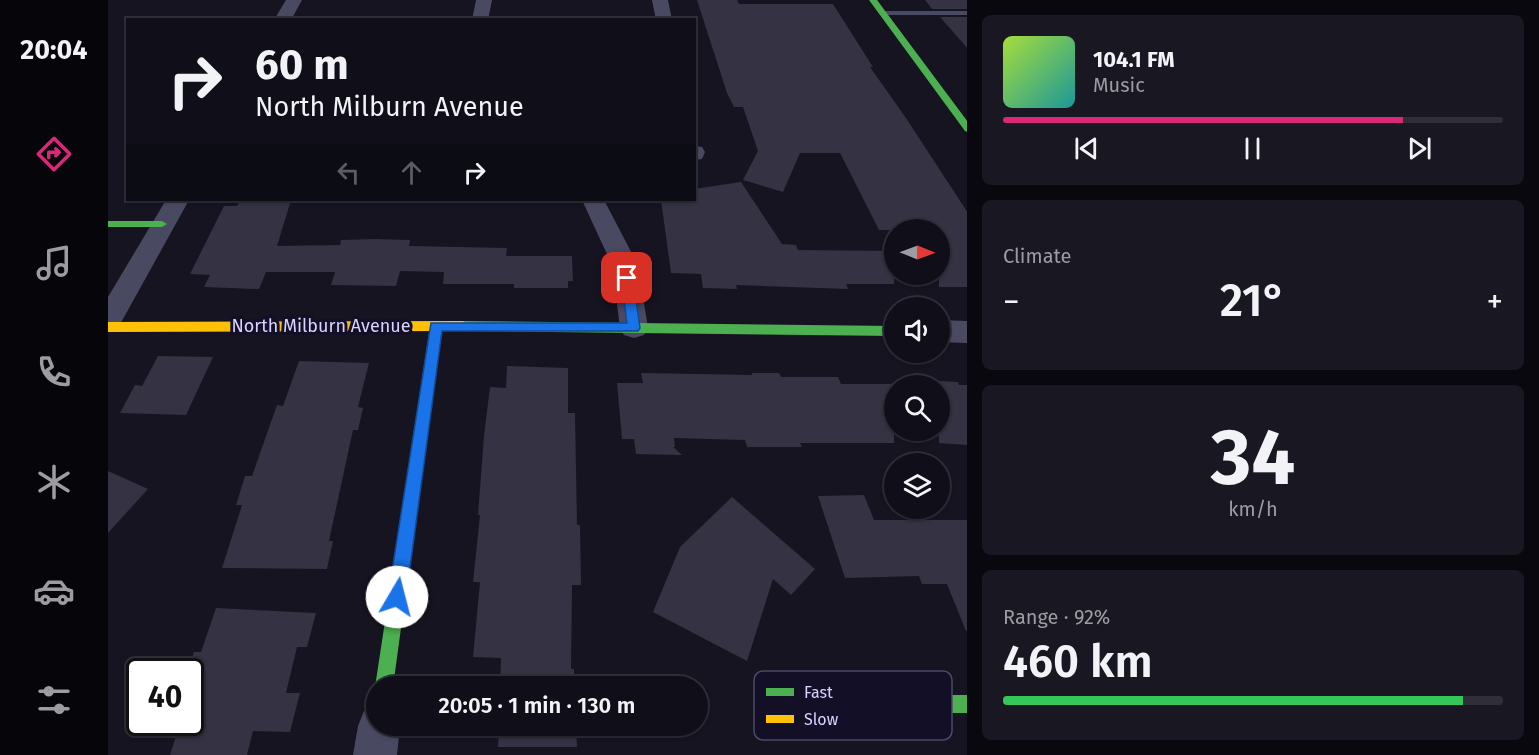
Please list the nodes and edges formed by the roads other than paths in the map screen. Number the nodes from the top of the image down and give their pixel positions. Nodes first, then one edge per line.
1 (294, 0) edge
2 (484, 0) edge
3 (660, 0) edge
4 (873, 0) edge
5 (882, 13) junction
6 (967, 13) edge
7 (283, 18) edge
8 (480, 18) edge
9 (664, 18) edge
10 (967, 128) edge
11 (176, 201) edge
12 (593, 201) edge
13 (108, 224) edge
14 (162, 224) junction
15 (108, 321) edge
16 (436, 326) junction
17 (108, 327) edge
18 (634, 328) junction
19 (884, 331) edge
20 (950, 331) edge
21 (967, 332) edge
22 (386, 676) edge
23 (378, 736) edge
24 (375, 755) edge

1 - 7 street
2 - 8 street
3 - 9 street
4 - 5 street
5 - 6 lane
5 - 10 street
11 - 14 street
12 - 18 street
13 - 14 street
14 - 15 street
16 - 17 street, North Milburn Avenue
16 - 18 street, North Milburn Avenue
16 - 22 street
18 - 19 street, North Milburn Avenue
20 - 21 street
23 - 24 street

